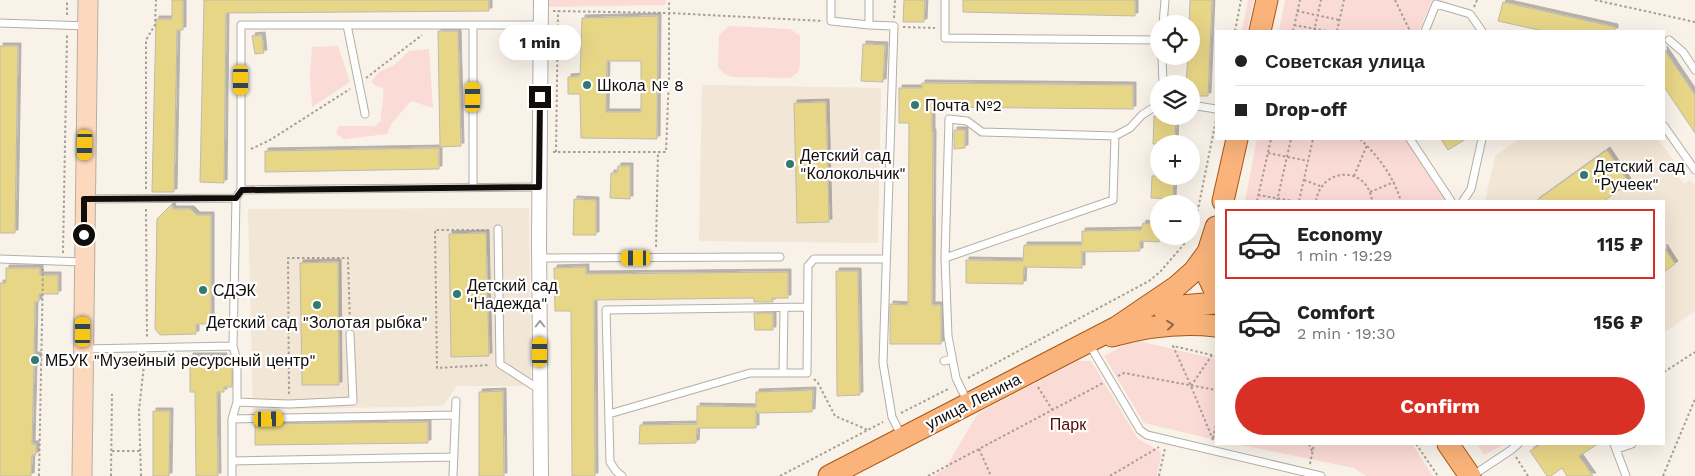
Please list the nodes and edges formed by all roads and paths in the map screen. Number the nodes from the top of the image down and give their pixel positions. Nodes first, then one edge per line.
1 (67, 0) edge
2 (88, 0) edge
3 (156, 0) edge
4 (669, 0) edge
5 (831, 0) edge
6 (869, 0) edge
7 (894, 0) edge
8 (945, 0) edge
9 (1165, 0) edge
10 (1242, 0) edge
11 (1267, 0) edge
12 (1300, 0) edge
13 (1321, 0) edge
14 (1344, 0) edge
15 (1395, 0) edge
16 (1595, 0) edge
17 (1298, 11) junction
18 (541, 12) edge
19 (558, 12) junction
20 (669, 13) junction
21 (1164, 15) edge
22 (1318, 16) junction
23 (1340, 20) junction
24 (832, 21) junction
25 (1695, 22) edge
26 (0, 24) edge
27 (426, 24) junction
28 (347, 25) junction
29 (472, 25) junction
30 (869, 25) junction
31 (1294, 25) junction
32 (67, 26) junction
33 (88, 26) junction
34 (894, 26) junction
35 (945, 29) junction
36 (1235, 30) edge
37 (1260, 30) edge
38 (1293, 30) edge
39 (1314, 30) edge
40 (1337, 30) edge
41 (1410, 30) edge
42 (1425, 30) edge
43 (1481, 30) edge
44 (1150, 40) edge
45 (1669, 40) dead end
46 (1695, 70) edge
47 (358, 84) junction
48 (1200, 107) edge
49 (1150, 110) edge
50 (1215, 110) edge
51 (365, 114) dead end
52 (1215, 125) edge
53 (1665, 127) edge
54 (1115, 136) junction
55 (1237, 140) edge
56 (1271, 140) edge
57 (1291, 140) edge
58 (1313, 140) edge
59 (1361, 140) edge
60 (1411, 140) edge
61 (1482, 140) edge
62 (1367, 146) junction
63 (540, 152) junction
64 (556, 152) junction
65 (658, 152) junction
66 (241, 153) junction
67 (1268, 153) junction
68 (1287, 157) junction
69 (1308, 161) junction
70 (1695, 170) edge
71 (1354, 176) junction
72 (1304, 180) junction
73 (1394, 182) junction
74 (473, 187) junction
75 (539, 187) junction
76 (1321, 187) junction
77 (242, 190) junction
78 (1370, 192) junction
79 (1226, 195) edge
80 (1258, 195) junction
81 (236, 198) junction
82 (84, 199) junction
83 (1200, 199) edge
84 (146, 200) junction
85 (1257, 200) edge
86 (1278, 200) edge
87 (1299, 200) edge
88 (1316, 200) edge
89 (1372, 200) edge
90 (1401, 200) edge
91 (1450, 200) edge
92 (1465, 200) edge
93 (498, 230) joint
94 (1215, 238) edge
95 (1183, 245) edge
96 (63, 252) dead end
97 (780, 257) dead end
98 (539, 258) junction
99 (656, 258) junction
100 (945, 258) junction
101 (0, 259) edge
102 (886, 259) junction
103 (43, 261) junction
104 (84, 262) junction
105 (1212, 269) edge
106 (1215, 302) edge
107 (807, 307) junction
108 (784, 308) junction
109 (1164, 310) junction
110 (1215, 326) edge
111 (1117, 327) junction
112 (350, 334) joint
113 (1088, 343) junction
114 (233, 346) junction
115 (146, 347) junction
116 (83, 349) junction
117 (1695, 352) edge
118 (1212, 355) junction
119 (1215, 356) edge
120 (500, 364) junction
121 (1665, 371) edge
122 (783, 373) junction
123 (807, 373) junction
124 (1109, 380) junction
125 (958, 383) junction
126 (1191, 386) junction
127 (540, 390) junction
128 (1215, 390) edge
129 (112, 394) dead end
130 (1695, 399) edge
131 (456, 401) dead end
132 (238, 402) junction
133 (289, 404) junction
134 (969, 404) junction
135 (609, 414) junction
136 (455, 415) junction
137 (892, 417) junction
138 (232, 419) junction
139 (1215, 429) edge
140 (868, 430) junction
141 (902, 438) junction
142 (1213, 440) junction
143 (1166, 441) junction
144 (1309, 445) edge
145 (1314, 445) edge
146 (1417, 445) edge
147 (1449, 445) edge
148 (1517, 445) edge
149 (1616, 446) edge
150 (979, 449) junction
151 (1511, 450) junction
152 (111, 451) junction
153 (140, 451) junction
154 (1216, 452) junction
155 (1312, 452) junction
156 (454, 457) junction
157 (232, 461) junction
158 (1291, 473) edge
159 (1308, 473) junction
160 (933, 475) edge
161 (38, 476) edge
162 (82, 476) edge
163 (111, 476) edge
164 (141, 476) edge
165 (232, 476) edge
166 (453, 476) edge
167 (541, 476) edge
168 (622, 476) edge
169 (780, 476) edge
170 (829, 476) edge
171 (928, 476) edge
172 (991, 476) edge
173 (1110, 476) edge
174 (1159, 476) edge
175 (1321, 476) edge
176 (1438, 476) edge
177 (1471, 476) edge
178 (1528, 476) edge
179 (1626, 476) edge
180 (1663, 476) edge

1 - 32 path
2 - 33 main road
3 - 84 path
4 - 20 path
5 - 24 lane
6 - 30 lane
7 - 34 path
8 - 35 lane
9 - 21 lane
10 - 36 path
11 - 37 main road
12 - 17 path
13 - 22 path
14 - 23 path
15 - 41 path
16 - 25 path
17 - 22 path
17 - 31 path
18 - 19 path
18 - 29 lane
18 - 63 street
19 - 20 path
19 - 64 path
20 - 24 path
20 - 65 path
22 - 23 path
22 - 39 path
23 - 40 path
24 - 30 lane
26 - 32 lane
27 - 28 lane
27 - 29 lane
27 - 47 path
28 - 47 lane
28 - 66 lane
29 - 74 lane
30 - 34 lane
31 - 38 path
31 - 39 path
32 - 33 lane
32 - 96 path
33 - 82 main road
34 - 35 path
34 - 102 lane
35 - 44 lane
42 - 43 lane
45 - 46 lane
47 - 51 lane
47 - 66 path
48 - 50 lane
49 - 54 lane
52 - 83 path
53 - 70 lane
54 - 100 lane
54 - 100 lane
55 - 79 main road
56 - 67 path
57 - 68 path
58 - 69 path
59 - 62 path
60 - 91 lane
61 - 92 lane
62 - 71 path
62 - 73 path
63 - 64 path
63 - 75 street
64 - 65 path
65 - 99 path
66 - 77 lane
67 - 68 path
67 - 80 path
68 - 69 path
68 - 86 path
69 - 72 path
71 - 76 path
71 - 78 path
72 - 76 path
72 - 87 path
73 - 78 path
73 - 90 path
74 - 75 lane
74 - 77 lane
75 - 98 street
76 - 88 path
77 - 81 lane
78 - 89 path
80 - 85 path
80 - 86 path
81 - 84 lane
81 - 114 lane
82 - 84 lane
82 - 104 main road
84 - 115 path
93 - 120 lane
93 - 120 path
94 - 105 main road, улица Ленина
95 - 125 path
97 - 99 lane
98 - 99 lane
127 -> 98 street
100 - 125 lane
101 - 103 lane
102 - 107 lane
102 - 137 lane
103 - 104 lane
103 - 161 path
104 - 116 main road
105 - 109 main road, улица Ленина
105 - 111 main road, улица Ленина
106 - 109 main road
107 - 108 lane
107 - 123 lane
108 - 122 lane
108 - 135 lane
109 - 111 main road, улица Ленина
113 -> 110 main road
111 - 113 main road, улица Ленина
112 - 133 lane
112 - 133 path
113 - 124 lane
113 - 134 main road, улица Ленина
114 - 115 lane
114 - 132 lane
115 - 116 lane
115 - 153 path
116 - 162 main road
117 - 121 path
118 - 119 path
118 - 126 path
118 - 126 path
120 - 127 lane
122 - 123 lane
122 - 135 lane
123 - 140 path
124 - 126 path
124 - 143 lane
124 - 150 path
125 - 134 lane
125 - 137 path
126 - 128 path
126 - 142 path
127 - 167 street
129 - 152 path
130 - 180 path
131 - 136 lane
132 - 133 lane
132 - 138 lane
134 - 141 main road, улица Ленина
135 - 168 lane
136 - 138 lane
136 - 156 lane
137 - 140 path
137 - 141 lane
138 - 157 lane
139 - 142 path
140 - 169 path
141 - 170 main road, улица Ленина
142 - 154 path
143 - 154 lane
143 - 173 path
143 - 174 path
144 - 155 path
145 - 155 path
146 - 176 path
147 - 177 main road
148 - 151 lane
149 - 179 lane
150 - 160 path
150 - 172 path
151 - 177 lane
151 - 178 path
152 - 153 path
152 - 163 path
153 - 164 path
154 - 158 lane
155 - 159 path
156 - 157 lane
156 - 166 lane
157 - 165 lane
158 - 159 lane
159 - 175 lane
160 - 171 path

